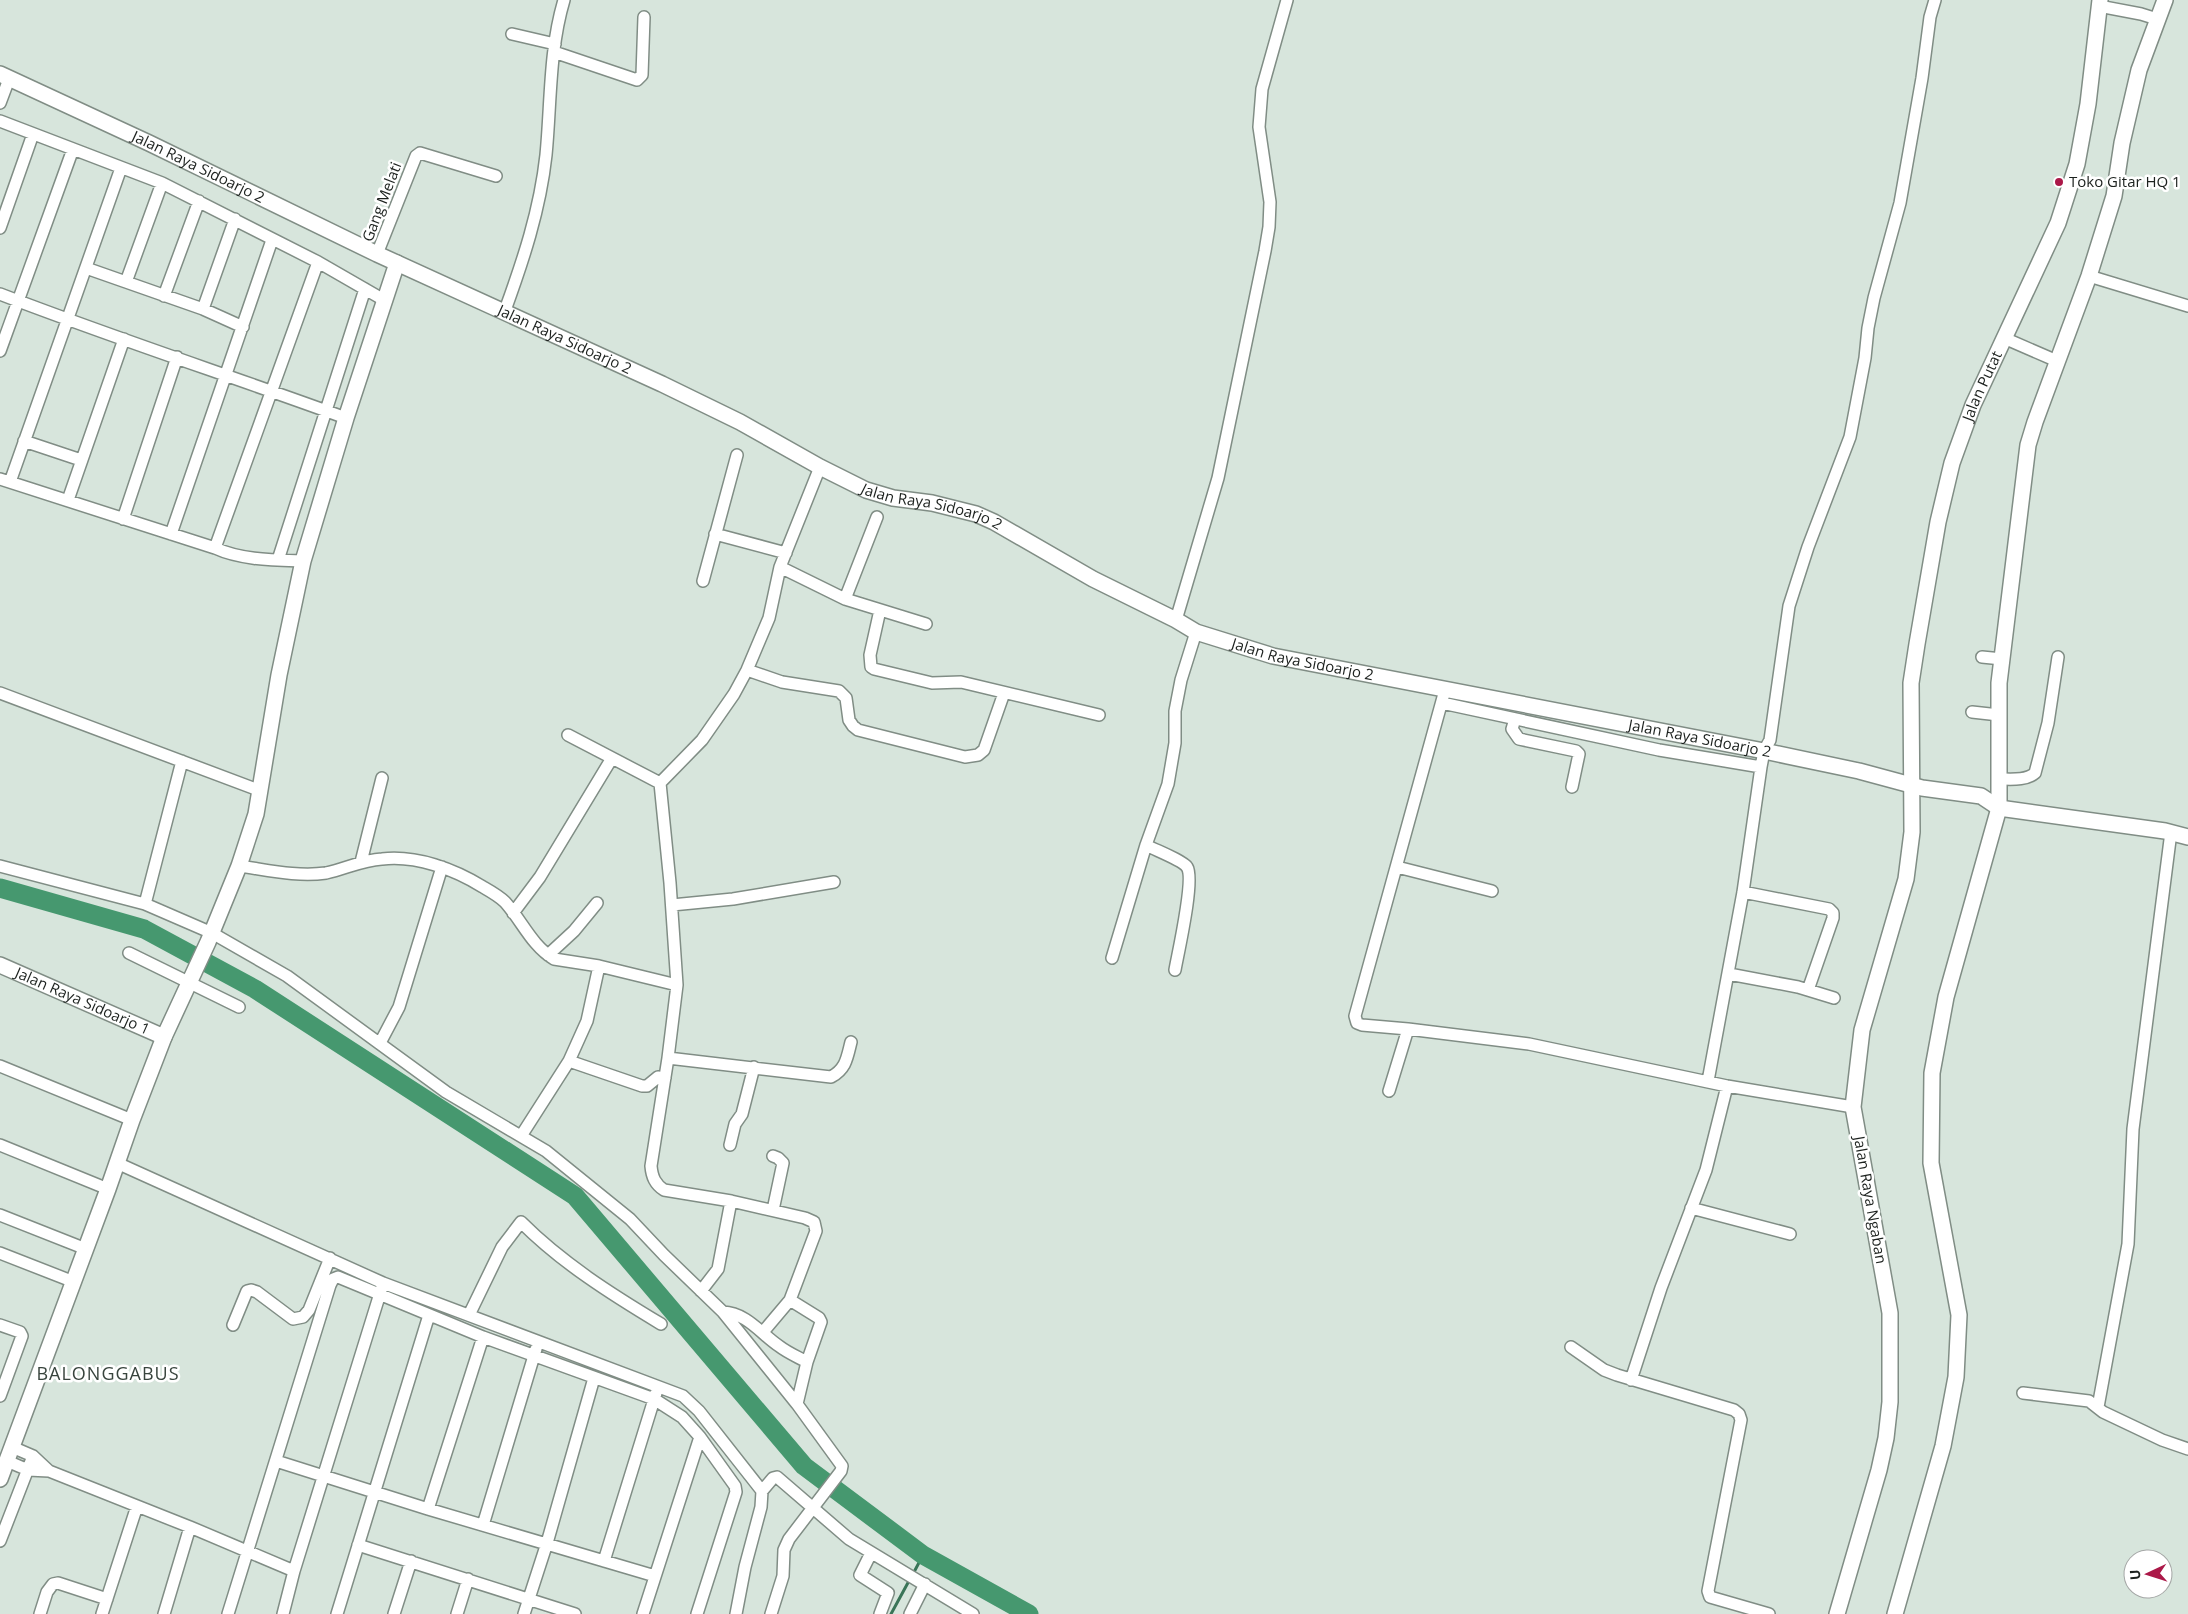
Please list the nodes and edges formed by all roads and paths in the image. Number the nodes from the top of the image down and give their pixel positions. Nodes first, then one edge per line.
1 (564, 0) edge
2 (1286, 0) edge
3 (1935, 0) edge
4 (2165, 0) edge
5 (2105, 6) edge
6 (644, 17) dead end
7 (2157, 19) junction
8 (512, 34) dead end
9 (554, 48) junction
10 (5, 80) edge
11 (1, 100) edge
12 (0, 120) edge
13 (33, 134) junction
14 (73, 150) junction
15 (121, 168) junction
16 (496, 176) dead end
17 (162, 183) junction
18 (199, 201) junction
19 (235, 219) junction
20 (0, 228) edge
21 (272, 240) junction
22 (377, 254) junction
23 (318, 262) junction
24 (86, 268) junction
25 (394, 270) junction
26 (2089, 276) junction
27 (126, 282) junction
28 (366, 289) junction
29 (0, 294) edge
30 (164, 296) junction
31 (384, 300) junction
32 (18, 301) junction
33 (2188, 306) edge
34 (203, 309) junction
35 (504, 313) junction
36 (68, 320) junction
37 (243, 326) junction
38 (124, 339) junction
39 (2009, 340) junction
40 (0, 351) edge
41 (177, 358) junction
42 (2057, 361) junction
43 (226, 374) junction
44 (271, 391) junction
45 (326, 410) junction
46 (346, 418) junction
47 (24, 441) junction
48 (737, 455) dead end
49 (81, 460) junction
50 (818, 474) junction
51 (5, 480) edge
52 (68, 500) junction
53 (877, 517) dead end
54 (124, 519) junction
55 (171, 534) junction
56 (715, 534) junction
57 (215, 548) junction
58 (786, 552) junction
59 (278, 560) junction
60 (303, 561) junction
61 (780, 567) junction
62 (703, 581) dead end
63 (845, 599) junction
64 (880, 610) junction
65 (1176, 620) junction
66 (926, 624) dead end
67 (1195, 639) junction
68 (2058, 657) dead end
69 (747, 670) junction
70 (0, 693) edge
71 (1004, 693) junction
72 (1443, 697) junction
73 (1099, 715) dead end
74 (1515, 719) junction
75 (568, 735) dead end
76 (612, 758) junction
77 (1762, 760) junction
78 (182, 761) junction
79 (382, 778) dead end
80 (1998, 779) junction
81 (660, 783) junction
82 (1572, 787) dead end
83 (1922, 787) junction
84 (261, 791) junction
85 (1999, 808) junction
86 (2171, 832) junction
87 (2188, 837) edge
88 (1146, 845) junction
89 (361, 862) junction
90 (0, 866) edge
91 (239, 866) junction
92 (442, 867) junction
93 (1396, 867) junction
94 (834, 882) dead end
95 (1492, 891) dead end
96 (1743, 892) junction
97 (597, 903) dead end
98 (145, 904) junction
99 (672, 906) junction
100 (513, 913) junction
101 (210, 938) junction
102 (129, 953) dead end
103 (551, 957) junction
104 (1112, 958) dead end
105 (0, 965) edge
106 (599, 966) junction
107 (1175, 970) dead end
108 (1729, 974) junction
109 (190, 981) junction
110 (676, 985) junction
111 (1808, 990) junction
112 (1834, 998) dead end
113 (239, 1007) dead end
114 (1408, 1029) junction
115 (164, 1037) junction
116 (851, 1042) dead end
117 (380, 1043) junction
118 (668, 1058) junction
119 (569, 1061) junction
120 (0, 1066) edge
121 (754, 1067) junction
122 (665, 1078) junction
123 (1708, 1081) junction
124 (1727, 1086) junction
125 (1389, 1090) dead end
126 (1853, 1107) junction
127 (132, 1120) junction
128 (522, 1136) junction
129 (0, 1145) edge
130 (730, 1146) dead end
131 (773, 1156) dead end
132 (117, 1163) junction
133 (108, 1189) junction
134 (732, 1201) junction
135 (1691, 1208) junction
136 (773, 1210) junction
137 (0, 1214) edge
138 (1790, 1234) dead end
139 (86, 1249) junction
140 (0, 1253) edge
141 (330, 1258) junction
142 (74, 1282) junction
143 (383, 1283) junction
144 (701, 1290) junction
145 (379, 1294) junction
146 (790, 1300) junction
147 (723, 1312) junction
148 (429, 1315) junction
149 (469, 1315) junction
150 (661, 1324) dead end
151 (0, 1325) edge
152 (233, 1325) dead end
153 (763, 1332) junction
154 (483, 1337) junction
155 (538, 1342) junction
156 (1571, 1347) dead end
157 (534, 1357) junction
158 (807, 1362) junction
159 (594, 1378) junction
160 (1631, 1380) junction
161 (658, 1388) junction
162 (2023, 1392) dead end
163 (0, 1396) edge
164 (654, 1399) junction
165 (797, 1404) junction
166 (2098, 1407) junction
167 (700, 1437) junction
168 (2188, 1449) edge
169 (9, 1454) junction
170 (33, 1456) junction
171 (276, 1461) junction
172 (28, 1470) junction
173 (49, 1471) junction
174 (747, 1473) junction
175 (324, 1476) junction
176 (0, 1479) edge
177 (735, 1486) junction
178 (762, 1491) junction
179 (374, 1492) junction
180 (137, 1506) junction
181 (428, 1509) junction
182 (812, 1509) junction
183 (483, 1524) junction
184 (190, 1527) junction
185 (0, 1541) edge
186 (547, 1543) junction
187 (358, 1545) junction
188 (247, 1551) junction
189 (872, 1553) junction
190 (411, 1561) junction
191 (604, 1561) junction
192 (294, 1571) junction
193 (656, 1576) junction
194 (468, 1579) junction
195 (923, 1582) junction
196 (107, 1599) junction
197 (529, 1599) junction
198 (40, 1614) edge
199 (102, 1614) edge
200 (164, 1614) edge
201 (228, 1614) edge
202 (282, 1614) edge
203 (336, 1614) edge
204 (394, 1614) edge
205 (457, 1614) edge
206 (524, 1614) edge
207 (575, 1614) edge
208 (643, 1614) edge
209 (697, 1614) edge
210 (736, 1614) edge
211 (771, 1614) edge
212 (880, 1614) edge
213 (910, 1614) edge
214 (972, 1614) edge
215 (1769, 1614) edge
216 (1837, 1614) edge
217 (1896, 1614) edge

1 - 9 street
2 - 65 street
3 - 77 street
4 - 7 street
5 - 7 street
5 - 39 street, Jalan Putat
6 - 9 street
7 - 26 street
8 - 9 street
9 - 35 street
10 - 11 street
10 - 22 street, Jalan Raya Sidoarjo 2
12 - 13 street
13 - 14 street
13 - 20 street
14 - 15 street
14 - 32 street
15 - 17 street
15 - 24 street
16 - 22 street, Gang Melati
17 - 18 street
17 - 27 street
18 - 19 street
18 - 30 street
19 - 21 street
19 - 34 street
21 - 23 street
21 - 37 street
22 - 25 street, Jalan Raya Sidoarjo 2
23 - 28 street
23 - 44 street
24 - 27 street
24 - 36 street
25 - 31 street
25 - 35 street, Jalan Raya Sidoarjo 2
26 - 33 street
26 - 42 street
27 - 30 street
28 - 31 street
28 - 45 street
29 - 32 street
30 - 34 street
31 - 46 street
32 - 36 street
32 - 40 street
34 - 37 street
35 - 50 street, Jalan Raya Sidoarjo 2
36 - 38 street
36 - 47 street
37 - 43 street
38 - 41 street
38 - 49 street
39 - 42 street
39 - 83 street, Jalan Putat
41 - 43 street
41 - 54 street
42 - 80 street
43 - 44 street
43 - 55 street
44 - 45 street
44 - 57 street
45 - 46 street
45 - 59 street
46 - 60 street
47 - 49 street
47 - 51 street
48 - 56 street
49 - 52 street
50 - 58 street
50 - 65 street, Jalan Raya Sidoarjo 2
51 - 52 street
52 - 54 street
53 - 63 street
54 - 55 street
55 - 57 street
56 - 58 street
56 - 62 street
57 - 59 street
58 - 61 street
59 - 60 street
60 - 84 street
61 - 63 street
61 - 69 street
63 - 64 street
64 - 66 street
64 - 71 street
65 - 67 street, Jalan Raya Sidoarjo 2
67 - 72 street, Jalan Raya Sidoarjo 2
67 - 88 street
68 - 80 street
69 - 71 street
69 - 81 street
70 - 78 street
71 - 73 street
72 - 74 street
72 - 77 street, Jalan Raya Sidoarjo 2
72 - 93 street
74 - 77 street
74 - 82 street
75 - 76 street
76 - 81 street
76 - 100 street
77 - 83 street, Jalan Raya Sidoarjo 2
77 - 96 street
78 - 84 street
78 - 98 street
79 - 89 street
80 - 85 street
81 - 99 street
83 - 85 street, Jalan Raya Sidoarjo 2
83 - 126 street, Jalan Raya Ngaban
84 - 91 street
85 - 86 street
85 - 217 street
86 - 87 street
86 - 166 street
88 - 104 street
88 - 107 street
89 - 91 street
89 - 92 street
90 - 98 street
91 - 101 street
92 - 100 street
92 - 117 street
93 - 95 street
93 - 114 street
94 - 99 street
96 - 108 street
96 - 111 street
97 - 103 street
98 - 101 street
99 - 110 street
100 - 103 street
101 - 109 street
101 - 117 street
102 - 109 street
103 - 106 street
105 - 115 street, Jalan Raya Sidoarjo 1
106 - 110 street
106 - 119 street
108 - 111 street
108 - 123 street
109 - 113 street
109 - 115 street
110 - 118 street
111 - 112 street
114 - 123 street
114 - 125 street
115 - 127 street
116 - 121 street
117 - 128 street
118 - 121 street
118 - 122 street
119 - 122 street
119 - 128 street
120 - 127 street
121 - 130 street
122 - 134 street
123 - 124 street
124 - 126 street
124 - 135 street
126 - 216 street, Jalan Raya Ngaban
127 - 132 street
128 - 144 street
129 - 133 street
131 - 136 street
132 - 133 street
132 - 141 street
133 - 139 street
134 - 136 street
134 - 144 street
135 - 138 street
135 - 160 street
136 - 146 street
137 - 139 street
139 - 142 street
140 - 142 street
141 - 143 street
141 - 152 street
142 - 169 street
143 - 145 street
143 - 149 street
144 - 147 street
145 - 148 street
145 - 171 street
145 - 175 street
146 - 153 street
146 - 158 street
147 - 153 street
147 - 165 street
148 - 154 street
148 - 179 street
149 - 150 street
149 - 155 street
151 - 163 street
153 - 158 street
154 - 157 street
154 - 181 street
155 - 157 street
155 - 161 street
156 - 160 street
157 - 159 street
157 - 183 street
158 - 165 street
159 - 164 street
159 - 186 street
160 - 215 street
161 - 164 street
161 - 174 street
162 - 166 street
164 - 167 street
164 - 191 street
165 - 182 street
166 - 168 street
167 - 177 street
167 - 193 street
169 - 170 street
169 - 172 street
169 - 176 street
170 - 172 street
170 - 173 street
171 - 175 street
171 - 188 street
172 - 173 street
172 - 185 street
173 - 180 street
174 - 177 street
174 - 178 street
175 - 179 street
175 - 192 street
177 - 209 street
178 - 182 street
178 - 210 street
179 - 181 street
179 - 187 street
180 - 184 street
180 - 196 street
181 - 183 street
182 - 189 street
182 - 211 street
183 - 186 street
184 - 188 street
184 - 200 street
186 - 191 street
186 - 197 street
187 - 190 street
187 - 203 street
188 - 192 street
188 - 201 street
189 - 195 street
189 - 212 street
190 - 194 street
190 - 204 street
191 - 193 street
192 - 202 street
193 - 208 street
194 - 197 street
194 - 205 street
195 - 213 street
195 - 214 street
196 - 198 street
196 - 199 street
197 - 206 street
197 - 207 street

